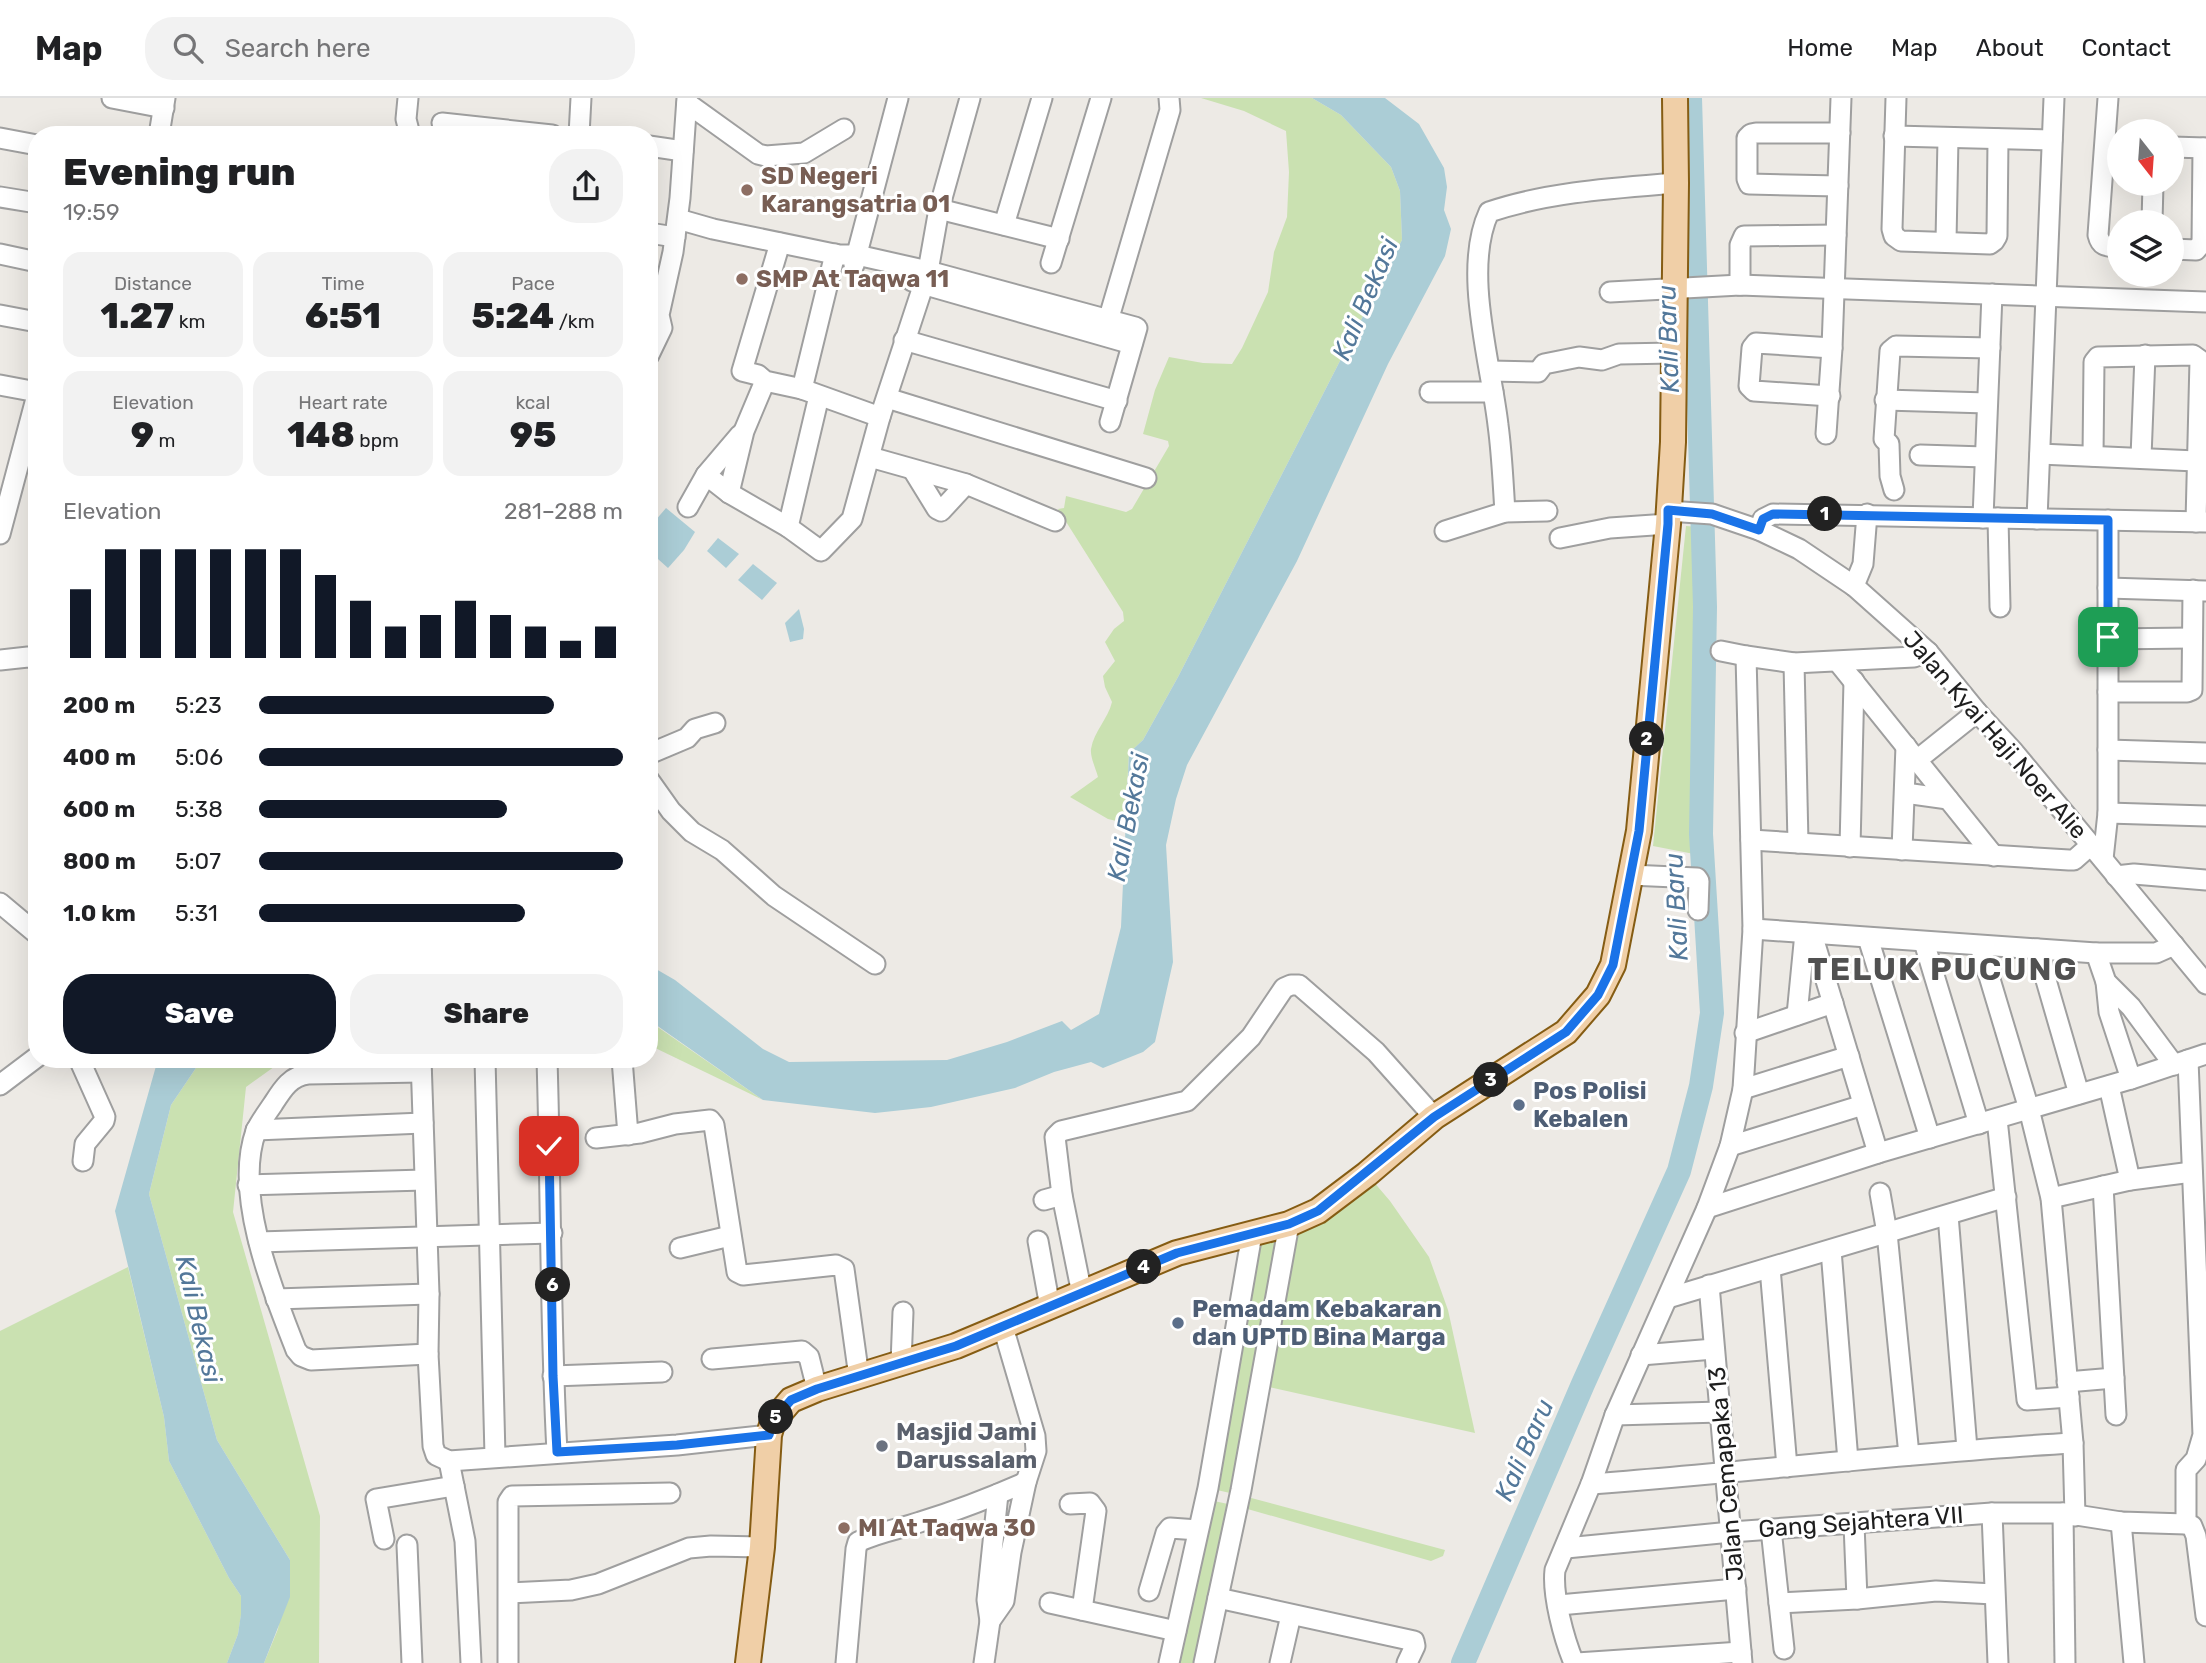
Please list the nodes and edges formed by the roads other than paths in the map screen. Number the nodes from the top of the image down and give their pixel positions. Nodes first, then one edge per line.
1 (112, 98) edge
2 (408, 98) edge
3 (581, 98) edge
4 (898, 98) edge
5 (970, 98) edge
6 (1042, 98) edge
7 (1101, 98) edge
8 (1170, 98) edge
9 (1675, 98) edge
10 (1841, 98) edge
11 (1896, 98) edge
12 (2054, 98) edge
13 (2108, 98) edge
14 (687, 100) edge
15 (164, 103) edge
16 (2110, 119) edge
17 (442, 123) dead end
18 (160, 126) edge
19 (408, 126) edge
20 (470, 126) edge
21 (579, 126) edge
22 (844, 129) dead end
23 (1840, 133) junction
24 (1894, 136) junction
25 (0, 138) edge
26 (1948, 138) junction
27 (1998, 139) junction
28 (2052, 140) junction
29 (28, 143) edge
30 (658, 147) edge
31 (2184, 147) edge
32 (2205, 148) edge
33 (683, 151) junction
34 (2107, 178) edge
35 (1676, 183) junction
36 (1838, 186) junction
37 (0, 197) edge
38 (28, 202) edge
39 (939, 209) junction
40 (1004, 225) junction
41 (676, 228) junction
42 (658, 231) edge
43 (1836, 235) junction
44 (1059, 239) junction
45 (1946, 242) junction
46 (780, 243) junction
47 (2107, 246) edge
48 (2184, 250) edge
49 (0, 254) edge
50 (846, 258) junction
51 (28, 260) edge
52 (1051, 263) dead end
53 (925, 278) junction
54 (1740, 285) junction
55 (1676, 287) junction
56 (1834, 288) junction
57 (1610, 292) dead end
58 (1992, 294) junction
59 (2047, 296) junction
60 (2206, 302) edge
61 (658, 305) edge
62 (0, 315) edge
63 (28, 320) edge
64 (1107, 327) junction
65 (904, 340) junction
66 (1832, 348) junction
67 (1990, 348) junction
68 (1673, 353) junction
69 (2145, 355) junction
70 (1490, 372) junction
71 (765, 381) junction
72 (0, 385) edge
73 (28, 391) edge
74 (1430, 392) dead end
75 (1493, 392) junction
76 (811, 393) junction
77 (1830, 396) junction
78 (887, 398) junction
79 (1885, 400) junction
80 (1117, 401) junction
81 (1987, 403) junction
82 (880, 416) junction
83 (1110, 422) dead end
84 (28, 427) edge
85 (744, 430) junction
86 (1826, 435) dead end
87 (1920, 454) dead end
88 (2040, 454) junction
89 (2093, 456) junction
90 (870, 457) junction
91 (1985, 457) junction
92 (2141, 457) junction
93 (2196, 461) junction
94 (913, 470) junction
95 (706, 475) junction
96 (1146, 478) dead end
97 (966, 484) junction
98 (1894, 490) dead end
99 (729, 493) junction
100 (688, 507) dead end
101 (1547, 511) dead end
102 (1505, 512) junction
103 (1867, 514) junction
104 (1675, 516) junction
105 (1990, 518) junction
106 (2037, 519) junction
107 (2108, 520) junction
108 (1055, 521) dead end
109 (2201, 522) edge
110 (788, 527) junction
111 (1759, 530) junction
112 (1445, 531) dead end
113 (0, 534) edge
114 (1560, 538) dead end
115 (1854, 586) junction
116 (2108, 588) junction
117 (2199, 591) edge
118 (2000, 607) dead end
119 (2192, 638) junction
120 (2108, 639) junction
121 (1721, 651) dead end
122 (1928, 652) junction
123 (1746, 656) junction
124 (28, 657) edge
125 (1, 662) edge
126 (1838, 662) junction
127 (1794, 663) junction
128 (1854, 681) junction
129 (2108, 691) junction
130 (1977, 712) junction
131 (715, 723) dead end
132 (658, 750) edge
133 (2108, 750) junction
134 (1912, 753) junction
135 (2206, 753) edge
136 (658, 793) edge
137 (1905, 793) junction
138 (1948, 799) junction
139 (2108, 813) junction
140 (2206, 816) edge
141 (1751, 840) junction
142 (1798, 843) junction
143 (1850, 847) junction
144 (1902, 850) junction
145 (2097, 852) junction
146 (1994, 856) junction
147 (1630, 875) junction
148 (2116, 876) junction
149 (2206, 880) edge
150 (0, 903) edge
151 (1698, 910) dead end
152 (28, 926) edge
153 (1752, 929) junction
154 (1809, 934) junction
155 (1868, 938) junction
156 (1924, 942) junction
157 (2174, 945) junction
158 (1980, 946) junction
159 (2037, 949) junction
160 (2096, 953) junction
161 (875, 964) dead end
162 (2106, 982) junction
163 (2206, 984) edge
164 (1833, 1003) junction
165 (1797, 1015) junction
166 (1745, 1033) junction
167 (1849, 1056) junction
168 (2189, 1060) edge
169 (28, 1064) edge
170 (83, 1068) edge
171 (380, 1068) edge
172 (421, 1068) edge
173 (485, 1068) edge
174 (547, 1068) edge
175 (623, 1068) edge
176 (2131, 1079) junction
177 (0, 1085) edge
178 (2109, 1086) junction
179 (1742, 1089) junction
180 (2080, 1094) junction
181 (1863, 1105) junction
182 (2029, 1109) junction
183 (1434, 1117) junction
184 (1988, 1121) junction
185 (423, 1123) junction
186 (256, 1130) junction
187 (628, 1135) junction
188 (596, 1138) dead end
189 (1930, 1138) junction
190 (1730, 1146) junction
191 (1878, 1153) junction
192 (83, 1161) dead end
193 (2192, 1172) junction
194 (424, 1180) junction
195 (2130, 1180) junction
196 (248, 1185) junction
197 (2103, 1186) junction
198 (1880, 1193) dead end
199 (2006, 1198) junction
200 (2051, 1198) junction
201 (1707, 1208) junction
202 (1948, 1215) junction
203 (1289, 1224) junction
204 (552, 1233) junction
205 (1887, 1233) junction
206 (1252, 1234) junction
207 (489, 1235) junction
208 (730, 1236) junction
209 (426, 1237) junction
210 (1038, 1241) dead end
211 (259, 1242) junction
212 (680, 1248) dead end
213 (1831, 1250) junction
214 (1770, 1268) junction
215 (1709, 1286) junction
216 (429, 1294) junction
217 (1082, 1294) junction
218 (1668, 1298) junction
219 (276, 1299) junction
220 (1050, 1307) junction
221 (903, 1312) dead end
222 (1003, 1326) junction
223 (1714, 1349) junction
224 (428, 1354) junction
225 (1642, 1355) junction
226 (712, 1359) dead end
227 (901, 1363) junction
228 (663, 1372) dead end
229 (553, 1376) junction
230 (859, 1377) junction
231 (2115, 1378) junction
232 (817, 1389) junction
233 (2068, 1390) junction
234 (1720, 1412) junction
235 (1615, 1415) junction
236 (2116, 1416) dead end
237 (769, 1435) junction
238 (2073, 1443) junction
239 (1967, 1449) junction
240 (557, 1452) junction
241 (1909, 1455) junction
242 (495, 1456) junction
243 (449, 1461) junction
244 (1847, 1461) junction
245 (1787, 1467) junction
246 (1726, 1474) junction
247 (1026, 1482) junction
248 (1591, 1484) junction
249 (454, 1486) junction
250 (670, 1493) dead end
251 (998, 1494) junction
252 (1070, 1504) dead end
253 (1992, 1513) junction
254 (2069, 1514) junction
255 (2121, 1522) junction
256 (1854, 1524) junction
257 (2186, 1524) junction
258 (1771, 1529) junction
259 (1198, 1530) junction
260 (1731, 1532) junction
261 (384, 1539) dead end
262 (407, 1545) dead end
263 (762, 1547) junction
264 (2202, 1547) edge
265 (1566, 1548) junction
266 (1001, 1551) junction
267 (1736, 1589) junction
268 (1149, 1591) dead end
269 (509, 1593) junction
270 (1994, 1594) junction
271 (1218, 1598) junction
272 (1857, 1599) junction
273 (1050, 1603) dead end
274 (1779, 1603) junction
275 (1559, 1605) junction
276 (2206, 1609) edge
277 (1082, 1610) junction
278 (1291, 1615) junction
279 (1176, 1631) junction
280 (1784, 1649) dead end
281 (1742, 1658) edge
282 (412, 1663) edge
283 (471, 1663) edge
284 (508, 1663) edge
285 (748, 1663) edge
286 (846, 1663) edge
287 (984, 1663) edge
288 (1169, 1663) edge
289 (1204, 1663) edge
290 (1280, 1663) edge
291 (1407, 1663) edge
292 (1575, 1663) edge
293 (1998, 1663) edge
294 (2065, 1663) edge
295 (2134, 1663) edge

1 - 15 street
2 - 19 street
3 - 21 street
4 - 50 street
5 - 39 street
6 - 40 street
7 - 44 street
8 - 64 street
9 - 35 main road
10 - 23 street
11 - 24 street
12 - 28 street
13 - 16 street
14 - 22 street
14 - 33 street
15 - 18 street
17 - 20 street
23 - 36 street
23 - 36 street
24 - 26 street
24 - 45 street
25 - 29 street
26 - 27 street
26 - 45 street
27 - 28 street
27 - 45 street
28 - 59 street
30 - 33 street
31 - 32 street
32 - 48 street
33 - 41 street
34 - 47 street
35 - 55 main road
35 - 70 street
36 - 43 street
37 - 38 street
39 - 40 street
39 - 53 street
40 - 44 street
41 - 42 street
41 - 46 street
41 - 61 street
43 - 54 street
43 - 56 street
44 - 52 street
46 - 50 street
46 - 71 street
49 - 51 street
50 - 53 street
50 - 76 street
53 - 64 street
53 - 65 street
54 - 55 street
54 - 56 street
55 - 57 street
55 - 68 main road
56 - 58 street
56 - 66 street
58 - 59 street
58 - 67 street
59 - 60 street
59 - 88 street
62 - 63 street
64 - 80 street
65 - 78 street
65 - 80 street
66 - 77 street
66 - 77 street
67 - 79 street
67 - 81 street
68 - 70 street
68 - 104 main road
69 - 89 street
69 - 92 street
69 - 93 street
70 - 75 street
71 - 76 street
71 - 85 street
72 - 73 street
74 - 75 street
75 - 102 street
76 - 82 street
76 - 110 street
77 - 86 street
78 - 82 street
78 - 96 street
79 - 81 street
79 - 98 street
80 - 83 street
81 - 91 street
82 - 90 street
84 - 113 street
85 - 95 street
85 - 99 street
87 - 91 street
88 - 89 street
88 - 106 street
89 - 92 street
90 - 94 street
90 - 110 street
91 - 105 street
92 - 93 street
93 - 109 street
94 - 97 street
94 - 97 street
95 - 99 street
95 - 100 street
97 - 108 street
99 - 110 street
101 - 102 street
102 - 112 street
103 - 105 street
103 - 111 street
103 - 115 street
104 - 111 street, Jalan Kyai Haji Noer Alie
104 - 114 street, Jalan Kyai Haji Noer Alie
104 - 147 main road
105 - 106 street
105 - 118 street
106 - 107 street
107 - 109 street
107 - 116 street
111 - 115 street, Jalan Kyai Haji Noer Alie
115 - 122 street, Jalan Kyai Haji Noer Alie
116 - 117 street
116 - 120 street
117 - 119 street
119 - 120 street
119 - 129 street
120 - 129 street
121 - 123 street
122 - 126 street
122 - 130 street, Jalan Kyai Haji Noer Alie
123 - 127 street
123 - 141 street
124 - 125 street
126 - 127 street
126 - 128 street
127 - 142 street
128 - 134 street
128 - 143 street
129 - 133 street
130 - 134 street
130 - 145 street, Jalan Kyai Haji Noer Alie
131 - 132 street
133 - 135 street
133 - 139 street
134 - 137 street
134 - 138 street
136 - 161 street
137 - 138 street
137 - 144 street
138 - 146 street
139 - 140 street
139 - 145 street
141 - 142 street
141 - 153 street
142 - 143 street
143 - 144 street
144 - 146 street
145 - 146 street
145 - 148 street, Jalan Kyai Haji Noer Alie
147 - 151 street
147 - 183 main road
148 - 149 street
148 - 157 street, Jalan Kyai Haji Noer Alie
150 - 152 street
153 - 154 street
153 - 166 street
154 - 155 street
154 - 164 street
154 - 165 street
155 - 156 street
155 - 189 street
156 - 158 street
156 - 184 street
157 - 160 street
157 - 163 street, Jalan Kyai Haji Noer Alie
158 - 159 street
158 - 182 street
159 - 160 street
159 - 180 street
160 - 162 street
162 - 168 street
162 - 176 street
164 - 165 street
164 - 167 street
165 - 166 street
166 - 179 street
167 - 179 street
167 - 181 street
168 - 176 street
168 - 193 street
169 - 177 street
170 - 192 street
171 - 186 street
172 - 185 street
173 - 207 street
174 - 204 street
175 - 187 street
176 - 178 street
178 - 180 street
178 - 195 street
179 - 190 street
180 - 182 street
181 - 190 street
181 - 191 street
182 - 184 street
182 - 200 street
183 - 203 main road
183 - 217 street
184 - 189 street
184 - 199 street
185 - 186 street
185 - 194 street
186 - 196 street
187 - 188 street
187 - 208 street
189 - 191 street
190 - 201 street
191 - 201 street
193 - 195 street
193 - 257 street
194 - 196 street
194 - 209 street
195 - 197 street
196 - 211 street
197 - 200 street
197 - 231 street
198 - 205 street
199 - 202 street
199 - 233 street
200 - 233 street
201 - 218 street
202 - 205 street
202 - 239 street
203 - 206 main road
203 - 271 street
204 - 207 street
204 - 229 street
205 - 213 street
205 - 241 street
206 - 217 main road
206 - 259 street
207 - 209 street
207 - 242 street
208 - 212 street
208 - 230 street
209 - 211 street
209 - 216 street
210 - 220 street
211 - 219 street
213 - 214 street
213 - 244 street
214 - 215 street
214 - 245 street
215 - 218 street
215 - 223 street, Jalan Cemapaka 13
216 - 219 street
216 - 224 street
217 - 220 main road
218 - 225 street
219 - 224 street
220 - 222 main road
221 - 227 street
222 - 227 main road
222 - 247 street
223 - 225 street
223 - 234 street, Jalan Cemapaka 13
224 - 243 street
225 - 235 street
226 - 232 street
227 - 230 main road
228 - 229 street
229 - 240 street
230 - 232 main road
231 - 233 street
231 - 236 street
232 - 237 main road
233 - 238 street
234 - 235 street
234 - 246 street, Jalan Cemapaka 13
235 - 248 street
237 - 240 street
237 - 263 main road
238 - 239 street
238 - 254 street
239 - 241 street
240 - 242 street
241 - 244 street
242 - 243 street
243 - 249 street
244 - 245 street
245 - 246 street
246 - 248 street
246 - 260 street, Jalan Cemapaka 13
247 - 251 street
247 - 266 street
248 - 265 street
249 - 261 street
249 - 283 street
250 - 269 street
251 - 266 street
251 - 286 street
252 - 277 street
253 - 254 street, Gang Sejahtera VII
253 - 256 street, Gang Sejahtera VII
253 - 270 street
254 - 255 street, Gang Sejahtera VII
254 - 294 street
255 - 257 street, Gang Sejahtera VII
255 - 295 street
256 - 258 street, Gang Sejahtera VII
256 - 272 street
257 - 264 street
258 - 260 street, Gang Sejahtera VII
258 - 274 street
259 - 268 street
259 - 279 street
260 - 265 street, Gang Sejahtera VII
260 - 267 street, Jalan Cemapaka 13
262 - 282 street
263 - 269 street
263 - 285 main road
264 - 276 street
265 - 275 street
266 - 287 street
267 - 275 street
267 - 281 street, Jalan Cemapaka 13
269 - 284 street
270 - 272 street
270 - 293 street
271 - 278 street
271 - 289 street
272 - 274 street
273 - 277 street
274 - 280 street
275 - 292 street
277 - 279 street
278 - 290 street
278 - 291 street
279 - 288 street
281 - 292 street

